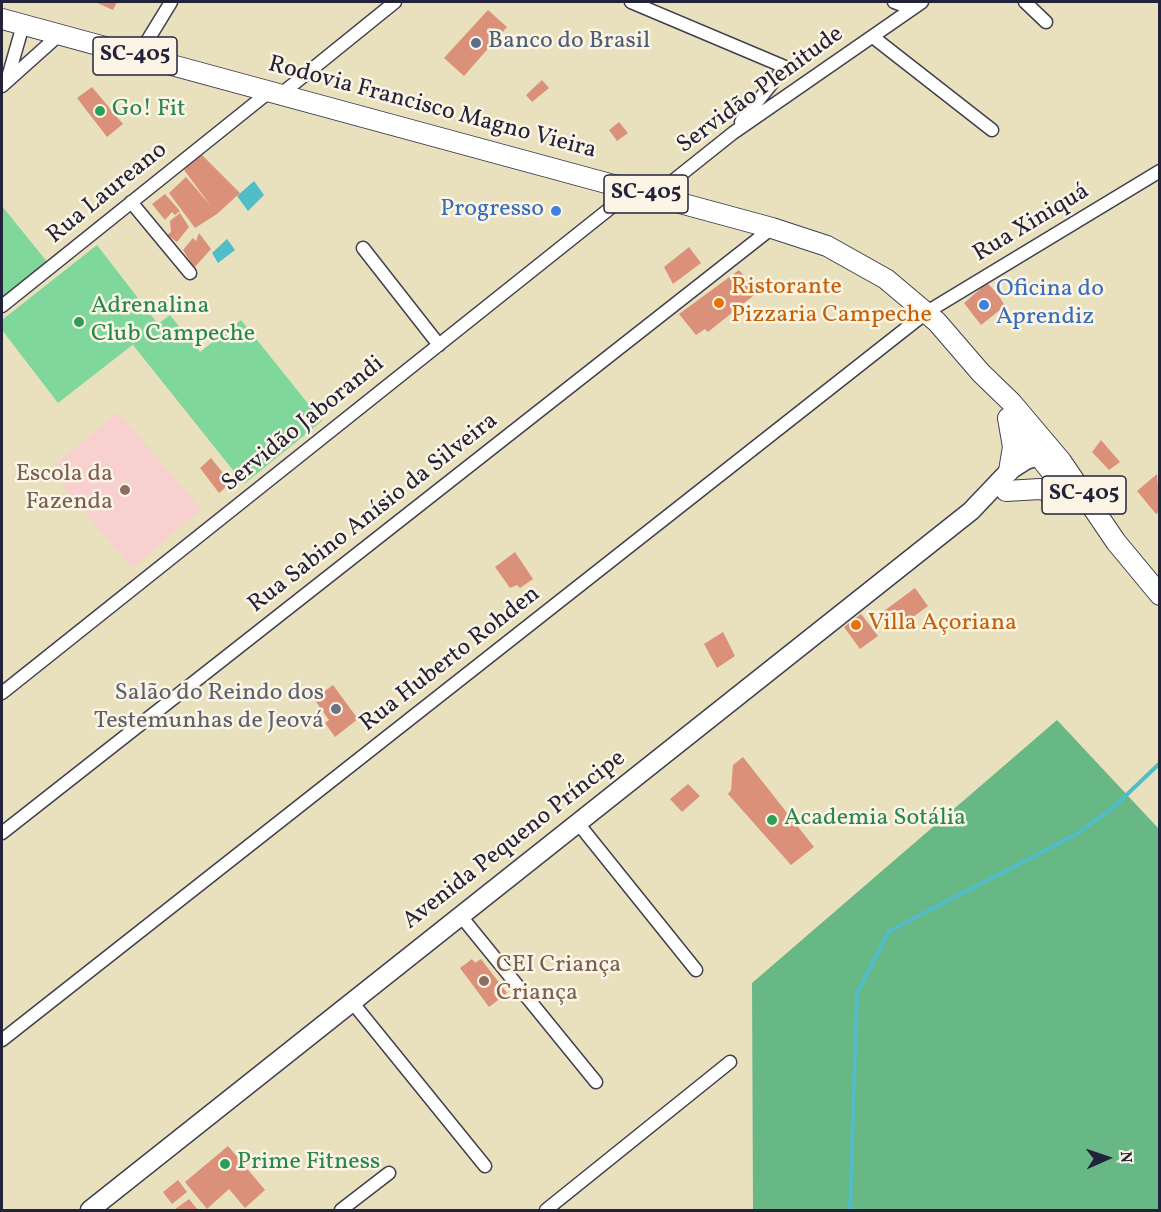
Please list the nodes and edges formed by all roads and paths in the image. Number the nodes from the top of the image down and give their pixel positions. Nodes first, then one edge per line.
1 (171, 2) edge
2 (395, 2) edge
3 (632, 2) edge
4 (894, 2) edge
5 (922, 2) edge
6 (1025, 2) edge
7 (912, 9) junction
8 (2, 19) edge
9 (1046, 22) dead end
10 (23, 25) junction
11 (59, 34) junction
12 (873, 37) junction
13 (138, 56) junction
14 (4, 84) edge
15 (274, 93) junction
16 (992, 130) dead end
17 (733, 133) junction
18 (1160, 171) edge
19 (633, 190) junction
20 (654, 196) junction
21 (131, 202) junction
22 (772, 228) junction
23 (363, 248) dead end
24 (190, 273) dead end
25 (2, 306) edge
26 (927, 312) junction
27 (439, 345) junction
28 (981, 373) junction
29 (1008, 418) junction
30 (1045, 452) junction
31 (1009, 471) junction
32 (1006, 491) junction
33 (1071, 497) junction
34 (971, 511) junction
35 (1116, 542) junction
36 (1160, 595) edge
37 (2, 693) edge
38 (577, 822) junction
39 (2, 833) edge
40 (460, 915) junction
41 (696, 970) dead end
42 (352, 1002) junction
43 (2, 1040) edge
44 (730, 1062) dead end
45 (596, 1082) dead end
46 (485, 1166) dead end
47 (389, 1173) dead end
48 (90, 1210) edge
49 (341, 1210) edge
50 (546, 1210) edge

1 - 13 street
2 - 15 street, Rua Laureano
3 - 17 street
4 - 7 street
5 - 7 street, Servidão Plenitude
6 - 9 street
7 - 12 street, Servidão Plenitude
8 - 10 main road, Rodovia Francisco Magno Vieira / SC-405
10 - 11 main road, Rodovia Francisco Magno Vieira / SC-405
10 - 14 street
11 - 13 main road, Rodovia Francisco Magno Vieira / SC-405
11 - 14 street
12 - 16 street
12 - 17 street, Servidão Plenitude
13 - 15 main road, Rodovia Francisco Magno Vieira / SC-405
15 - 19 main road, Rodovia Francisco Magno Vieira / SC-405
15 - 21 street, Rua Laureano
17 - 20 street, Servidão Plenitude
18 - 26 street, Rua Xiniquá
19 - 20 main road, Rodovia Francisco Magno Vieira / SC-405
19 - 27 street, Servidão Jaborandi
20 - 22 main road, Rodovia Francisco Magno Vieira / SC-405
21 - 24 street
21 - 25 street, Rua Laureano
22 - 26 main road, Rodovia Francisco Magno Vieira / SC-405
22 - 39 street, Rua Sabino Anísio da Silveira
23 - 27 street
26 - 28 main road, Rodovia Francisco Magno Vieira / SC-405
26 - 43 street, Rua Huberto Rohden
27 - 37 street, Servidão Jaborandi
28 - 29 main road, Rodovia Francisco Magno Vieira / SC-405
28 - 30 main road, Rodovia Francisco Magno Vieira / SC-405
29 - 30 main road, Rodovia Francisco Magno Vieira / SC-405
29 - 31 main road
30 - 31 main road, Avenida Pequeno Príncipe
30 - 32 main road, Avenida Pequeno Príncipe
30 - 33 main road, Rodovia Francisco Magno Vieira / SC-405
30 - 35 main road, Rodovia Francisco Magno Vieira / SC-405
31 - 34 main road, Avenida Pequeno Príncipe
32 - 33 main road
32 - 34 main road, Avenida Pequeno Príncipe
33 - 35 main road, Rodovia Francisco Magno Vieira / SC-405
34 - 38 main road, Avenida Pequeno Príncipe
35 - 36 main road, Rodovia Francisco Magno Vieira / SC-405
38 - 40 main road, Avenida Pequeno Príncipe
38 - 41 street
40 - 42 main road, Avenida Pequeno Príncipe
40 - 45 street
42 - 46 street
42 - 48 main road, Avenida Pequeno Príncipe
44 - 50 street
47 - 49 street

